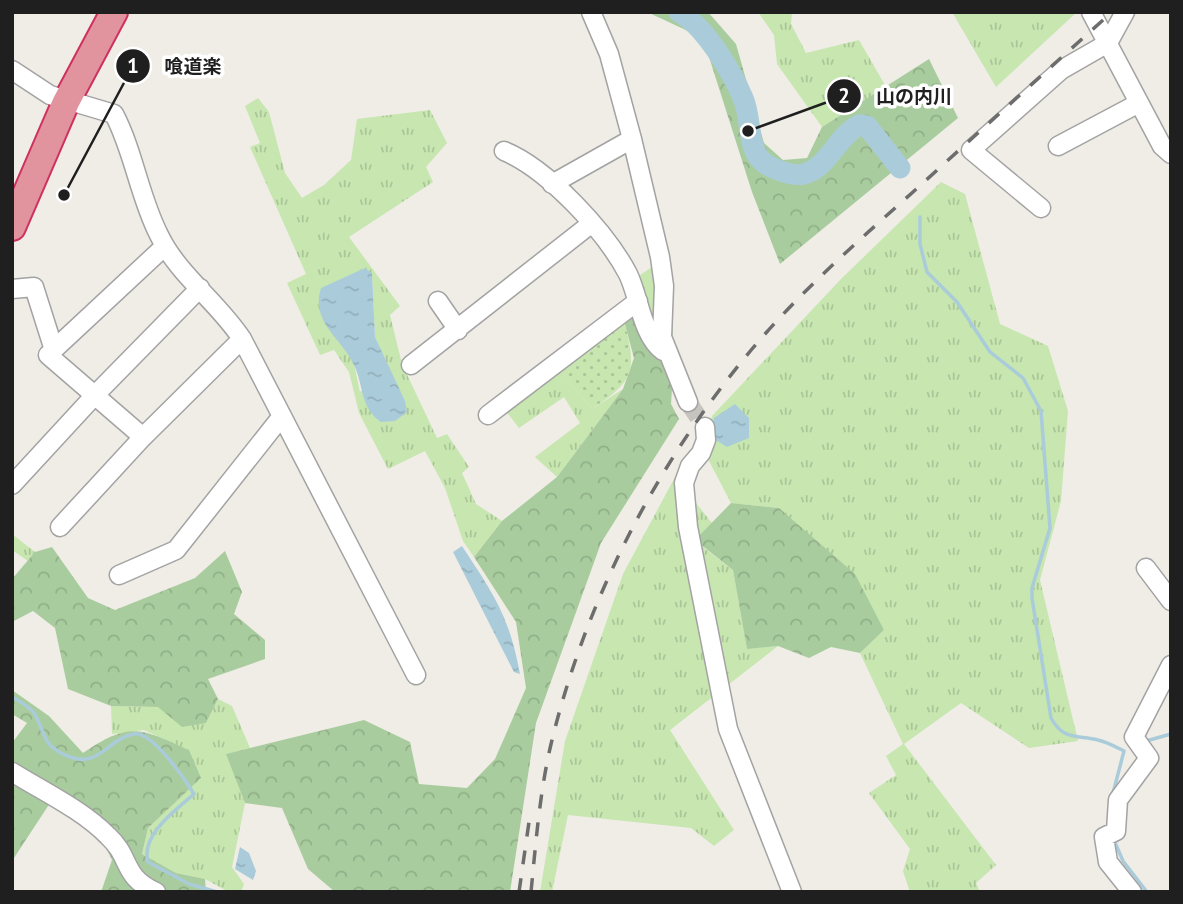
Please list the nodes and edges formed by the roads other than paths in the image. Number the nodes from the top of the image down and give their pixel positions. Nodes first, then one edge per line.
1 (114, 12) edge
2 (591, 12) edge
3 (1091, 12) edge
4 (1125, 12) edge
5 (1108, 43) junction
6 (12, 71) edge
7 (66, 102) junction
8 (1139, 103) junction
9 (632, 139) junction
10 (1058, 146) dead end
11 (1168, 147) edge
12 (504, 151) dead end
13 (552, 184) junction
14 (1041, 208) dead end
15 (592, 223) junction
16 (12, 227) edge
17 (165, 246) junction
18 (12, 289) edge
19 (200, 289) junction
20 (438, 301) dead end
21 (638, 301) junction
22 (458, 330) junction
23 (242, 339) junction
24 (54, 350) junction
25 (667, 353) junction
26 (411, 365) dead end
27 (94, 395) junction
28 (688, 402) tunnel mouth
29 (282, 415) junction
30 (488, 415) dead end
31 (705, 427) dead end
32 (143, 437) junction
33 (12, 485) edge
34 (61, 527) dead end
35 (1146, 568) dead end
36 (118, 575) dead end
37 (1171, 601) edge
38 (1171, 665) edge
39 (416, 675) dead end
40 (12, 772) edge
41 (156, 892) edge
42 (792, 892) edge
43 (1132, 892) edge

1 - 7 highway
2 - 9 street
3 - 5 street
4 - 5 street
5 - 8 street
5 - 14 street
6 - 7 street
7 - 16 highway
7 - 17 street
8 - 10 street
8 - 11 street
9 - 13 street
9 - 25 street
12 - 13 street
13 - 15 street
15 - 21 street
15 - 22 street
17 - 19 street
17 - 24 street
18 - 24 street
19 - 23 street
19 - 27 street
20 - 22 street
21 - 25 street
21 - 30 street
22 - 26 street
23 - 29 street
23 - 32 street
24 - 27 street
25 - 28 street
27 - 32 street
27 - 33 street
29 - 36 street
29 - 39 street
31 - 42 street
32 - 34 street
35 - 37 street
38 - 43 street
40 - 41 street

